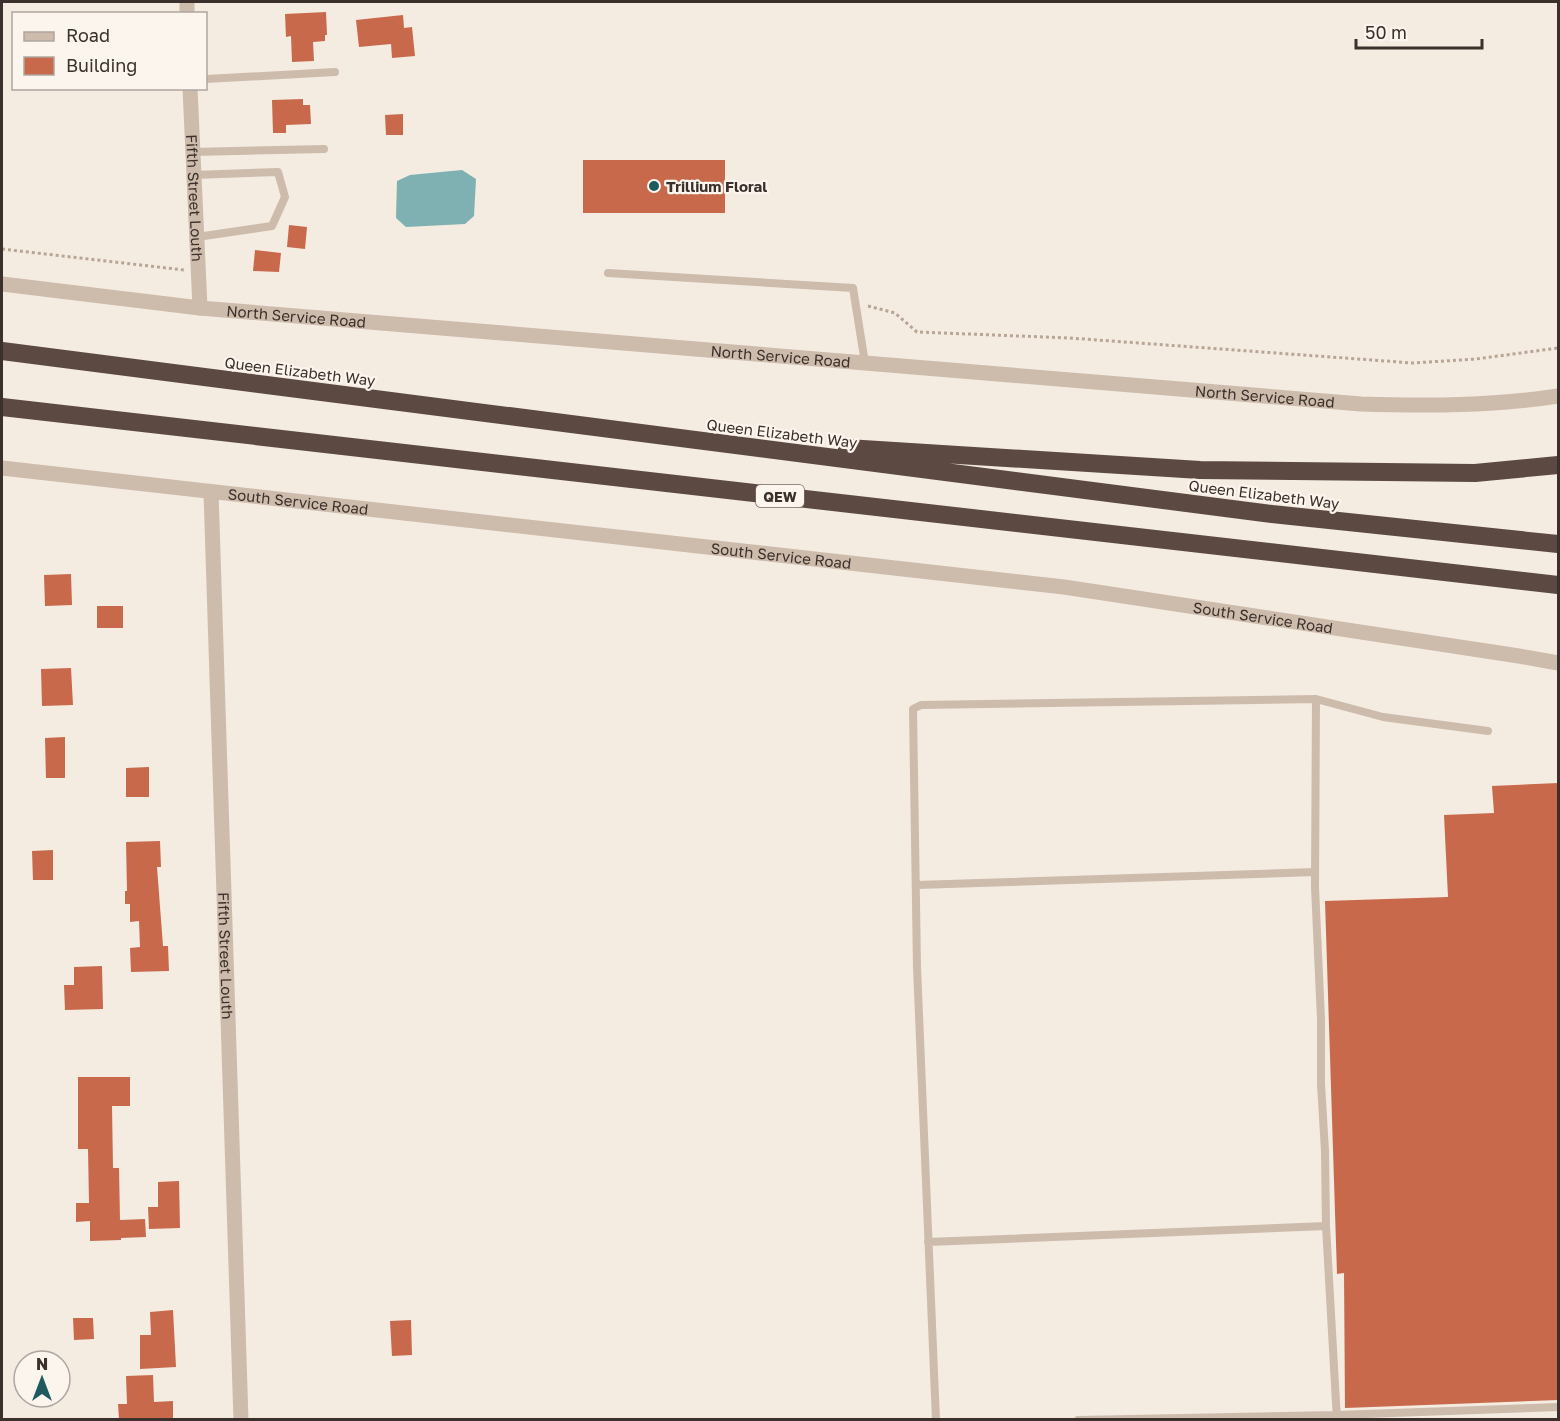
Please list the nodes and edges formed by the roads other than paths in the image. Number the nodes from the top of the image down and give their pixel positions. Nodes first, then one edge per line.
1 (336, 72) dead end
2 (207, 79) edge
3 (190, 90) edge
4 (324, 149) dead end
5 (193, 152) junction
6 (194, 175) junction
7 (197, 237) junction
8 (608, 273) dead end
9 (2, 284) edge
10 (200, 308) junction
11 (2, 351) edge
12 (865, 363) junction
13 (1558, 396) edge
14 (2, 407) edge
15 (677, 437) junction
16 (1558, 465) edge
17 (2, 468) edge
18 (212, 492) junction
19 (1558, 544) edge
20 (1558, 585) edge
21 (1558, 663) edge
22 (1316, 699) junction
23 (1488, 731) dead end
24 (1315, 872) junction
25 (917, 885) junction
26 (1326, 1226) junction
27 (928, 1242) junction
28 (1558, 1407) edge
29 (1337, 1417) edge
30 (241, 1419) edge
31 (936, 1419) edge
32 (1078, 1419) edge

1 - 2 lane
3 - 5 street, Fifth Street Louth
4 - 5 lane
5 - 6 street, Fifth Street Louth
6 - 7 street, Fifth Street Louth
6 - 7 lane
7 - 10 street, Fifth Street Louth
8 - 12 lane
9 - 10 street, North Service Road
10 - 12 street, North Service Road
11 - 15 highway, Queen Elizabeth Way
12 - 13 street, North Service Road
14 - 20 highway, QEW
15 - 16 highway
15 - 19 highway, Queen Elizabeth Way
17 - 18 street, South Service Road
18 - 21 street, South Service Road
18 - 30 street, Fifth Street Louth
22 - 23 lane
22 - 24 lane
22 - 25 lane
24 - 25 lane
24 - 26 lane
25 - 27 lane
26 - 27 lane
26 - 29 lane
27 - 31 lane
28 - 29 lane
29 - 32 lane

